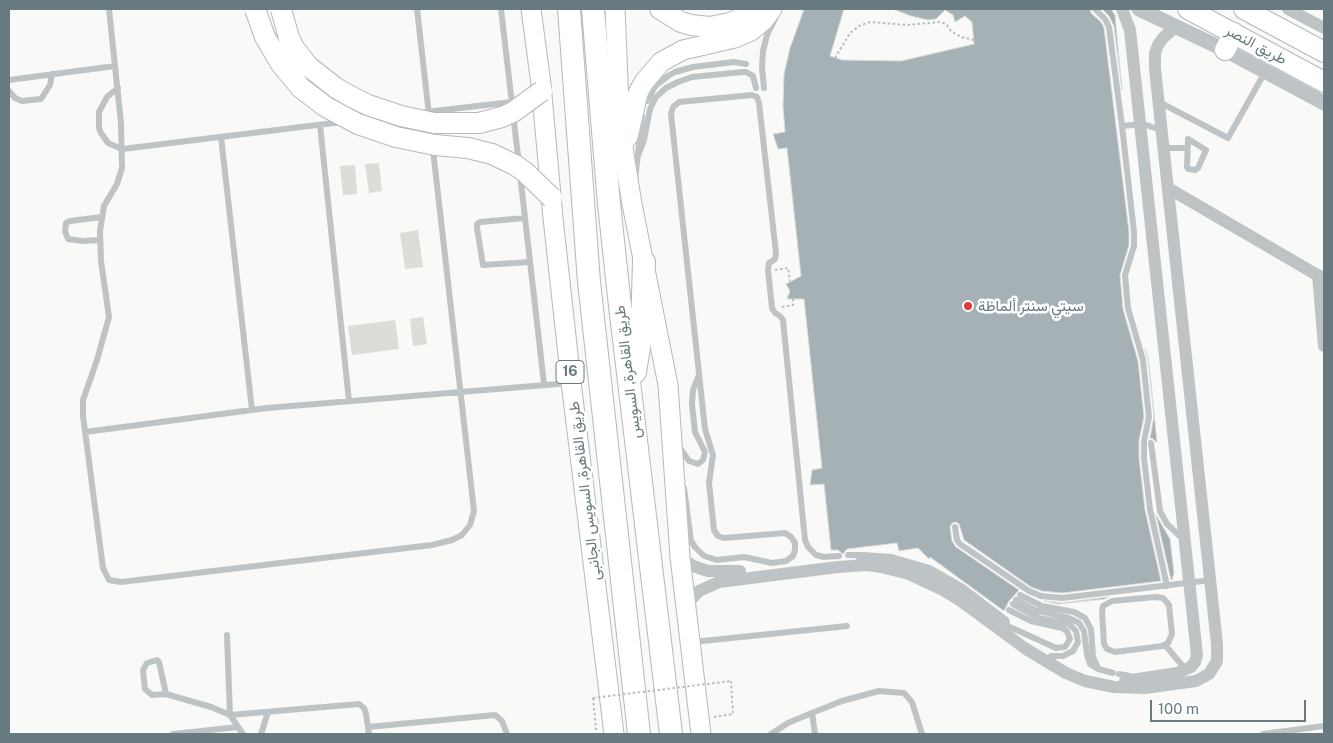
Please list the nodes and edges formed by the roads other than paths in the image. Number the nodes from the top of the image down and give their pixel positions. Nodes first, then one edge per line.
1 (109, 9) edge
2 (255, 9) edge
3 (281, 9) edge
4 (417, 9) edge
5 (501, 9) edge
6 (531, 9) edge
7 (569, 9) edge
8 (593, 9) edge
9 (615, 9) edge
10 (660, 9) edge
11 (752, 9) edge
12 (1095, 9) edge
13 (1122, 9) edge
14 (1139, 9) edge
15 (1188, 9) edge
16 (1244, 9) edge
17 (1288, 9) edge
18 (776, 10) edge
19 (1175, 27) junction
20 (1324, 28) edge
21 (1229, 41) junction
22 (1324, 52) edge
23 (746, 64) dead end
24 (115, 66) junction
25 (1266, 71) junction
26 (52, 74) junction
27 (9, 80) edge
28 (1324, 82) edge
29 (118, 88) junction
30 (542, 90) junction
31 (9, 91) edge
32 (647, 101) dead end
33 (1158, 101) junction
34 (512, 102) junction
35 (1324, 103) edge
36 (429, 112) junction
37 (642, 114) dead end
38 (384, 117) dead end
39 (365, 120) dead end
40 (1140, 124) junction
41 (320, 125) junction
42 (1122, 126) junction
43 (1161, 130) junction
44 (221, 137) junction
45 (1163, 148) junction
46 (1187, 148) junction
47 (122, 149) junction
48 (631, 156) junction
49 (1168, 188) junction
50 (552, 198) junction
51 (102, 217) junction
52 (525, 218) junction
53 (100, 240) junction
54 (530, 262) junction
55 (644, 262) junction
56 (1321, 277) edge
57 (1324, 346) edge
58 (699, 376) junction
59 (572, 382) junction
60 (544, 384) junction
61 (461, 391) junction
62 (630, 392) junction
63 (348, 401) junction
64 (252, 410) junction
65 (85, 432) junction
66 (672, 434) junction
67 (1151, 443) dead end
68 (673, 459) junction
69 (955, 527) dead end
70 (1185, 541) junction
71 (848, 555) dead end
72 (839, 556) dead end
73 (680, 557) junction
74 (878, 558) junction
75 (1210, 580) junction
76 (1190, 583) junction
77 (1166, 586) junction
78 (1014, 602) junction
79 (685, 606) junction
80 (847, 626) dead end
81 (1010, 627) junction
82 (227, 635) dead end
83 (690, 643) junction
84 (1165, 645) junction
85 (1051, 656) junction
86 (1186, 670) junction
87 (1157, 677) junction
88 (166, 694) junction
89 (268, 712) junction
90 (812, 713) junction
91 (230, 715) junction
92 (1324, 726) edge
93 (238, 727) junction
94 (701, 727) edge
95 (368, 731) edge
96 (1280, 733) edge
97 (173, 734) edge
98 (242, 734) edge
99 (262, 734) edge
100 (507, 734) edge
101 (614, 734) edge
102 (640, 734) edge
103 (671, 734) edge
104 (771, 734) edge
105 (815, 734) edge
106 (922, 734) edge
107 (1263, 734) edge

1 - 24 lane
2 - 50 highway, bridge
3 - 30 highway, bridge
4 - 36 lane
5 - 34 lane
6 - 30 main road, طريق القاهرة, السويس الجانبى / 16
7 - 102 highway, طريق القاهرة, السويس / 16
8 - 62 highway, طريق القاهرة, السويس
9 - 48 main road
10 - 11 highway
12 - 42 lane
13 - 40 street
14 - 19 street
15 - 21 highway, طريق النصر
16 - 22 highway, طريق النصر
17 - 20 street
18 - 48 main road
18 - 48 lane
19 - 21 street
19 - 33 street
21 - 25 street
21 - 28 highway, طريق النصر
23 - 32 lane
24 - 26 lane
24 - 29 lane
25 - 33 lane
25 - 35 street
26 - 27 lane
26 - 31 lane
29 - 47 lane
29 - 47 lane
30 - 50 main road, طريق القاهرة, السويس الجانبى / 16
33 - 43 street
34 - 36 lane
34 - 52 lane
36 - 38 lane
36 - 61 lane
37 - 48 lane
39 - 41 lane
40 - 42 lane
40 - 43 lane
40 - 70 street
41 - 44 lane
41 - 63 lane
42 - 77 lane
43 - 45 street
44 - 47 lane
44 - 64 lane
45 - 46 lane
45 - 49 street
46 - 46 lane
47 - 51 lane
48 - 55 main road
49 - 56 street
49 - 75 street
50 - 59 main road, طريق القاهرة, السويس الجانبى / 16
51 - 53 lane
51 - 53 lane
52 - 54 lane
52 - 54 lane
53 - 65 lane
54 - 60 lane
55 - 62 highway
55 - 66 main road
56 - 57 street
58 - 66 lane
58 - 68 lane
58 - 72 lane
59 - 60 lane
59 - 101 main road, طريق القاهرة, السويس الجانبى / 16
60 - 61 lane
61 - 63 lane
61 - 65 lane
62 - 103 highway, طريق القاهرة, السويس
63 - 64 lane
64 - 65 lane
66 - 68 main road
67 - 70 lane
68 - 73 main road
69 - 77 lane
70 - 76 street
71 - 74 lane
73 - 74 street
73 - 79 main road
74 - 81 street
75 - 76 lane
75 - 79 street
76 - 77 lane
76 - 86 street
78 - 81 lane
78 - 85 lane
78 - 87 lane
79 - 83 main road
80 - 83 lane
81 - 85 street
82 - 91 lane
83 - 94 main road
84 - 84 lane
84 - 86 lane
85 - 87 street
86 - 87 street
88 - 88 lane
88 - 91 lane
89 - 91 lane
89 - 95 lane
89 - 99 lane
90 - 104 lane
90 - 105 lane
90 - 106 lane
91 - 93 lane
92 - 96 lane
93 - 97 lane
93 - 98 lane
95 - 100 lane
96 - 107 lane

